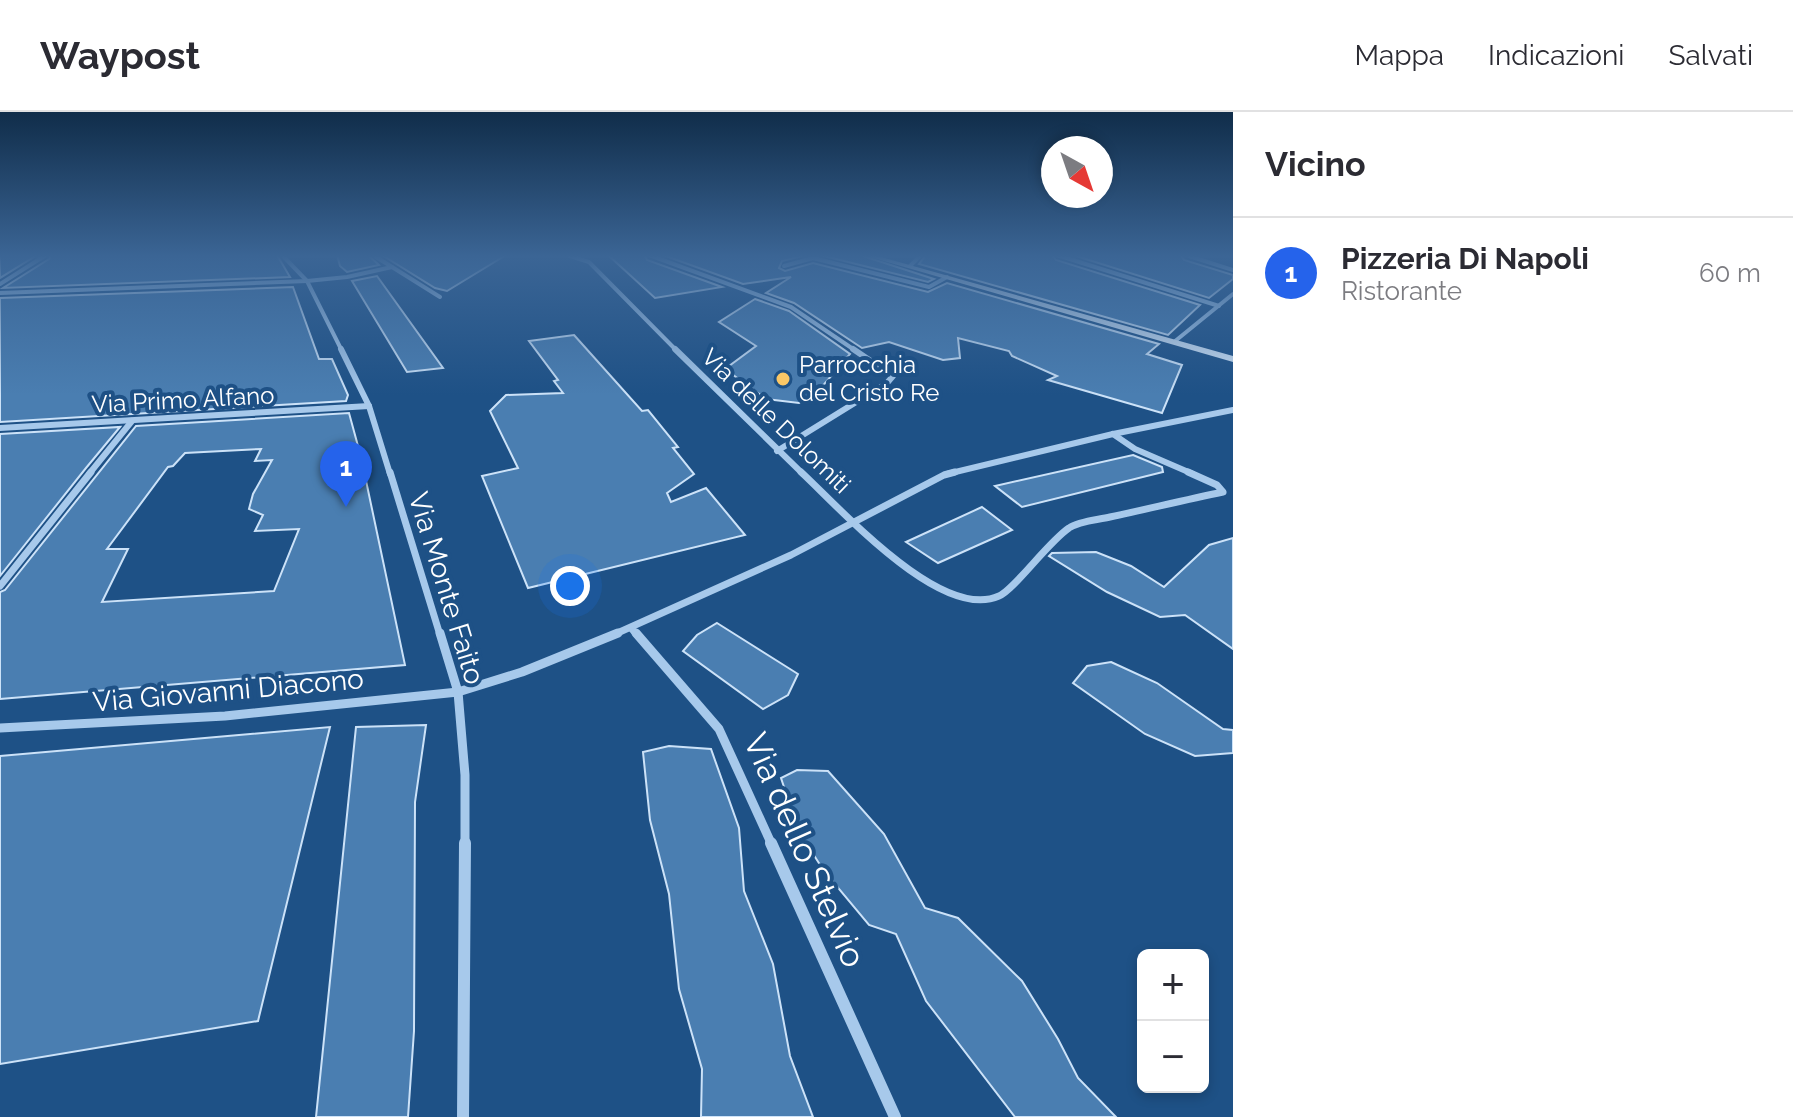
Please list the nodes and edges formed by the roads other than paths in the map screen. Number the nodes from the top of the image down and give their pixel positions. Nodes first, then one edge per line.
1 (317, 302) edge
2 (629, 302) edge
3 (777, 302) edge
4 (1034, 302) edge
5 (1206, 302) edge
6 (1224, 302) edge
7 (1219, 306) junction
8 (1174, 342) junction
9 (1233, 359) edge
10 (369, 406) junction
11 (1233, 410) edge
12 (132, 421) junction
13 (0, 428) edge
14 (1113, 434) junction
15 (777, 451) junction
16 (853, 520) junction
17 (0, 586) edge
18 (631, 628) junction
19 (458, 692) junction
20 (0, 728) edge
21 (463, 1117) edge
22 (895, 1117) edge

1 - 10 street, Via Monte Faito
2 - 15 street, Via delle Dolomiti
3 - 15 street
4 - 8 main road
5 - 7 street
6 - 7 street
7 - 8 street
8 - 9 main road
10 - 12 street, Via Primo Alfano
10 - 19 street, Via Monte Faito
11 - 14 street
12 - 13 street, Via Primo Alfano
12 - 17 street
14 - 16 street
14 - 16 street
15 - 16 street, Via delle Dolomiti
16 - 18 street
18 - 19 street
18 - 22 street, Via dello Stelvio
19 - 20 street, Via Giovanni Diacono
19 - 21 street, Via Monte Faito

